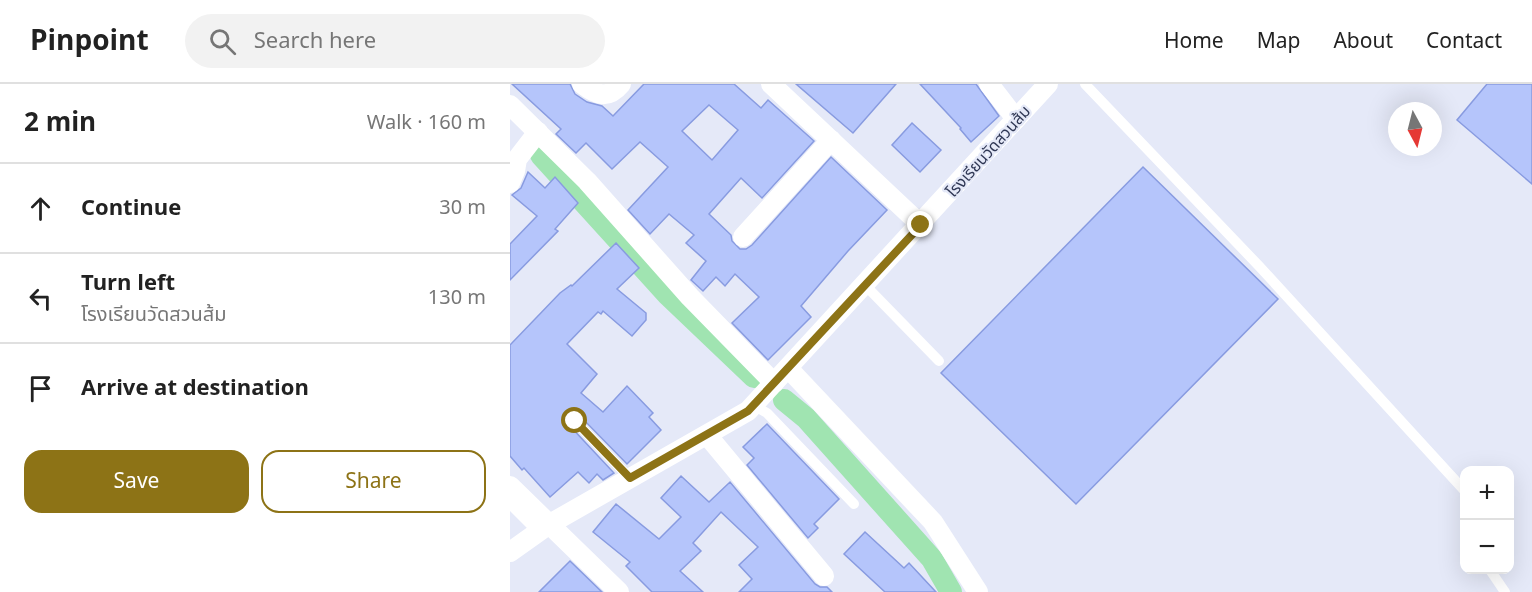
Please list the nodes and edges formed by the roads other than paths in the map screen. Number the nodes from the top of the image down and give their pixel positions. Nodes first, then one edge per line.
1 (582, 84) edge
2 (621, 84) edge
3 (989, 84) edge
4 (1048, 84) edge
5 (1085, 84) edge
6 (777, 86) edge
7 (510, 105) edge
8 (1016, 119) junction
9 (538, 132) junction
10 (831, 140) junction
11 (510, 183) edge
12 (921, 225) junction
13 (743, 237) dead end
14 (865, 285) junction
15 (939, 362) dead end
16 (788, 368) junction
17 (774, 383) junction
18 (753, 405) junction
19 (575, 421) dead end
20 (708, 435) junction
21 (630, 478) junction
22 (510, 486) edge
23 (1460, 486) edge
24 (510, 504) edge
25 (854, 504) dead end
26 (543, 528) junction
27 (510, 552) edge
28 (1493, 574) edge
29 (824, 576) dead end
30 (619, 592) edge
31 (978, 592) edge
32 (1505, 592) edge

1 - 2 street
3 - 8 street
4 - 8 street, โรงเรียนวัดสวนส้ม
5 - 23 lane
6 - 10 street
7 - 9 street
8 - 12 street, โรงเรียนวัดสวนส้ม
9 - 11 street
9 - 17 street
10 - 12 street
10 - 13 street
12 - 14 street, โรงเรียนวัดสวนส้ม
14 - 15 lane
14 - 16 street, โรงเรียนวัดสวนส้ม
16 - 17 street, โรงเรียนวัดสวนส้ม
16 - 31 street
17 - 18 street, โรงเรียนวัดสวนส้ม
18 - 20 street, โรงเรียนวัดสวนส้ม
18 - 25 lane
19 - 21 lane
20 - 21 street, โรงเรียนวัดสวนส้ม
20 - 29 street
21 - 26 street, โรงเรียนวัดสวนส้ม
22 - 26 street
24 - 26 lane
26 - 27 street, โรงเรียนวัดสวนส้ม
26 - 30 street
28 - 32 lane

